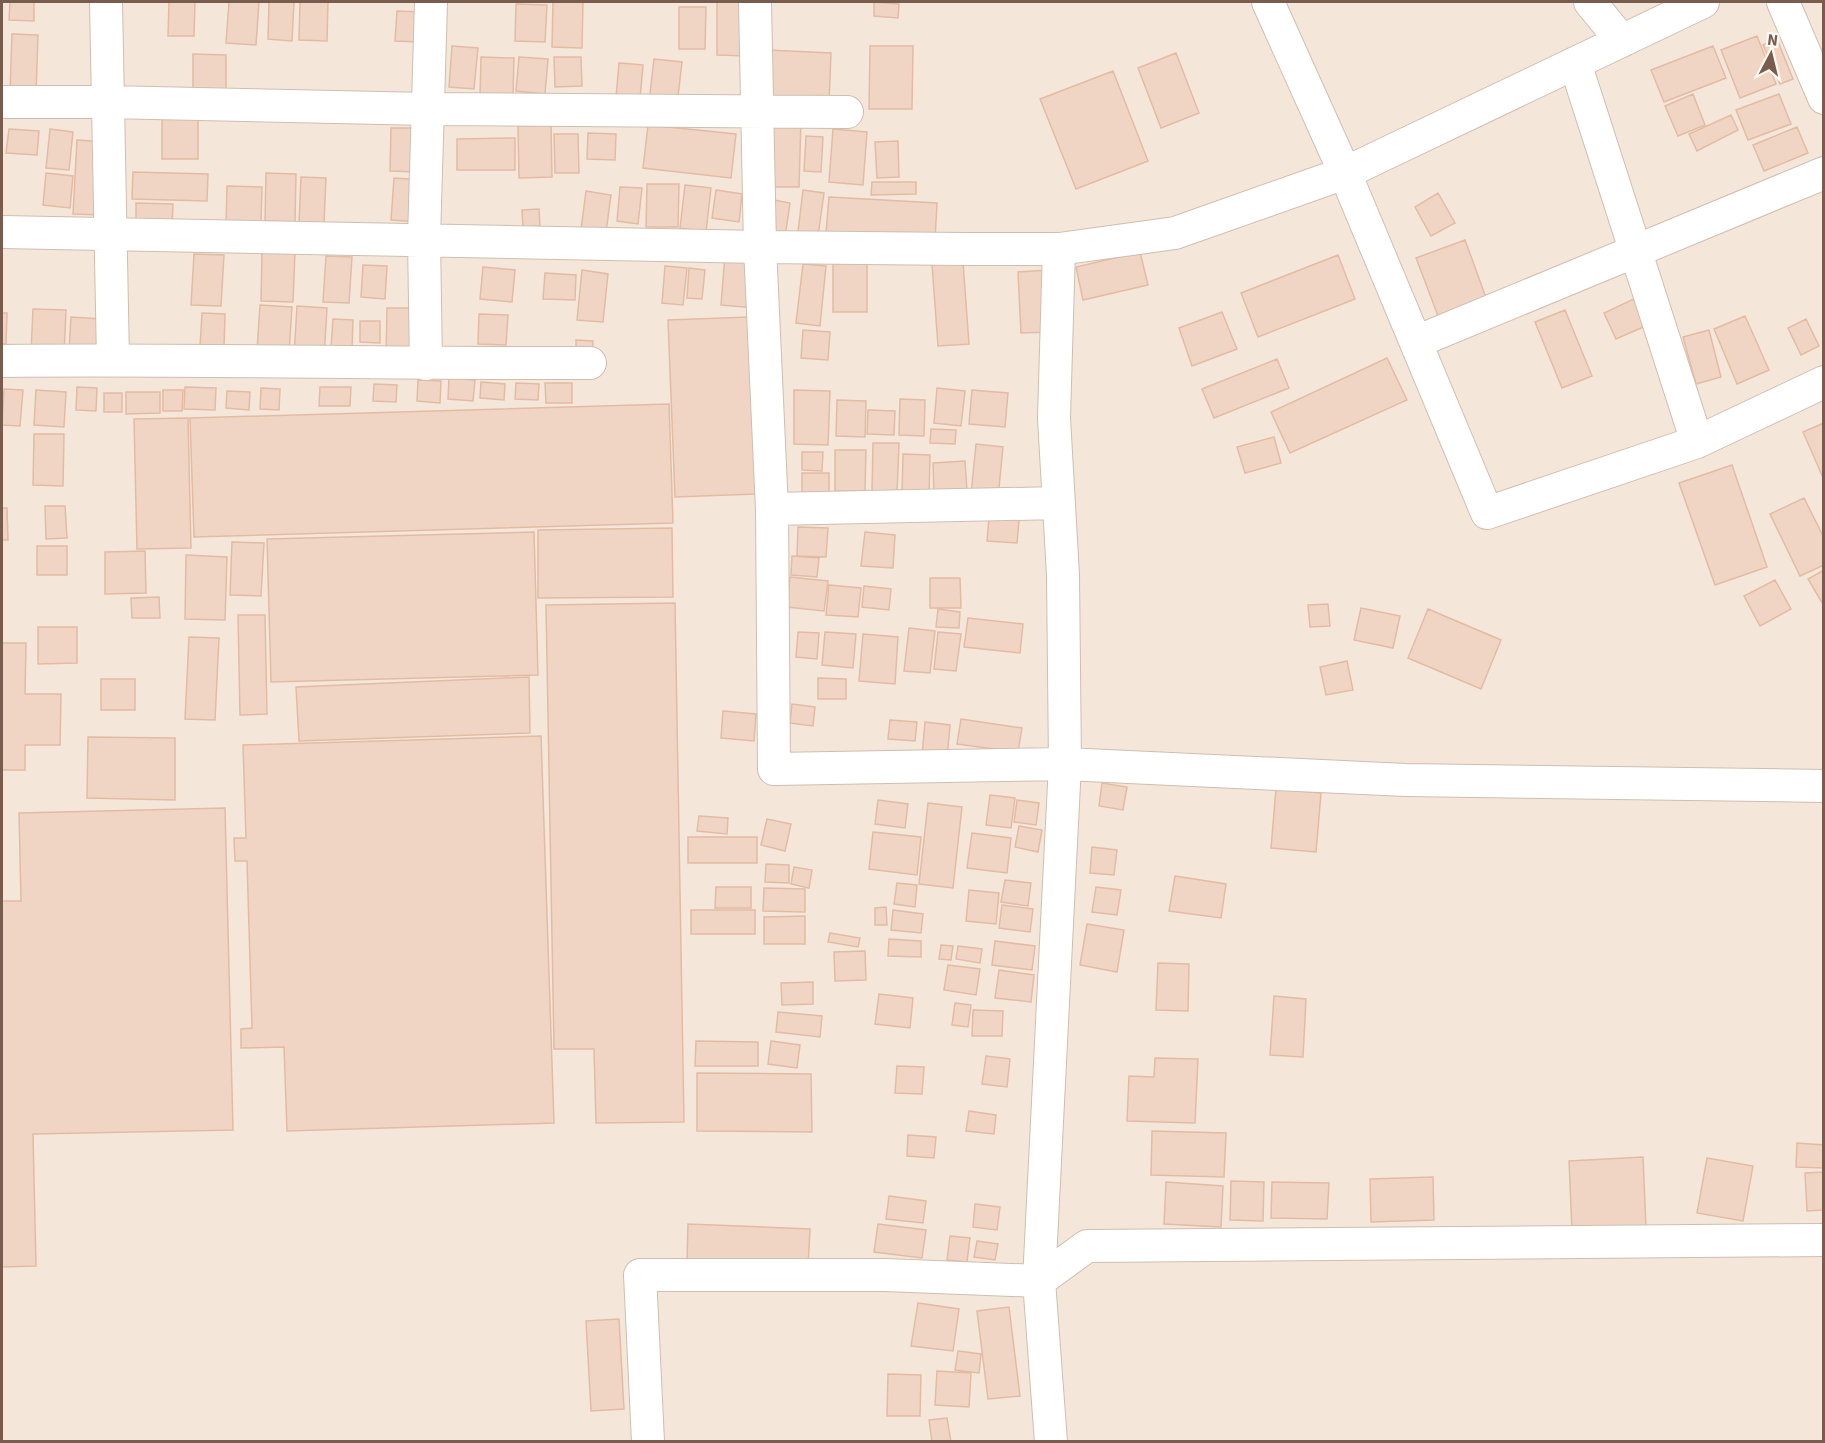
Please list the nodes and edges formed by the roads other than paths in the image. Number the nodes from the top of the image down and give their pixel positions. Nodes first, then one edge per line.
1 (106, 2) edge
2 (431, 2) edge
3 (755, 2) edge
4 (1268, 2) edge
5 (1590, 2) edge
6 (1703, 2) edge
7 (1784, 2) edge
8 (1622, 40) junction
9 (1575, 63) junction
10 (1824, 98) edge
11 (2, 102) edge
12 (107, 102) junction
13 (428, 109) junction
14 (756, 110) junction
15 (847, 112) dead end
16 (1345, 173) junction
17 (1824, 173) edge
18 (2, 232) edge
19 (110, 233) junction
20 (424, 239) junction
21 (760, 247) junction
22 (1059, 249) junction
23 (1636, 251) junction
24 (1416, 342) junction
25 (113, 360) junction
26 (2, 361) edge
27 (590, 363) dead end
28 (426, 364) junction
29 (1824, 382) edge
30 (1697, 442) junction
31 (1059, 503) junction
32 (772, 509) junction
33 (1065, 764) junction
34 (1824, 786) edge
35 (1824, 1240) edge
36 (1040, 1281) junction
37 (648, 1442) edge
38 (1051, 1442) edge

1 - 12 street
2 - 13 street
3 - 14 street
4 - 16 street
5 - 8 street
6 - 8 street
7 - 10 street
8 - 9 street
9 - 16 street
9 - 23 street
11 - 12 street
12 - 13 street
12 - 19 street
13 - 14 street
13 - 20 street
14 - 15 street
14 - 21 street
16 - 22 street
16 - 24 street
17 - 23 street
18 - 19 street
19 - 20 street
19 - 25 street
20 - 21 street
20 - 28 street
21 - 22 street
21 - 32 street
22 - 31 street
23 - 24 street
23 - 30 street
24 - 30 street
25 - 26 street
25 - 28 street
27 - 28 street
29 - 30 street
31 - 32 street
31 - 33 street
32 - 33 street
33 - 34 street
33 - 36 street
35 - 36 street
36 - 37 street
36 - 38 street

